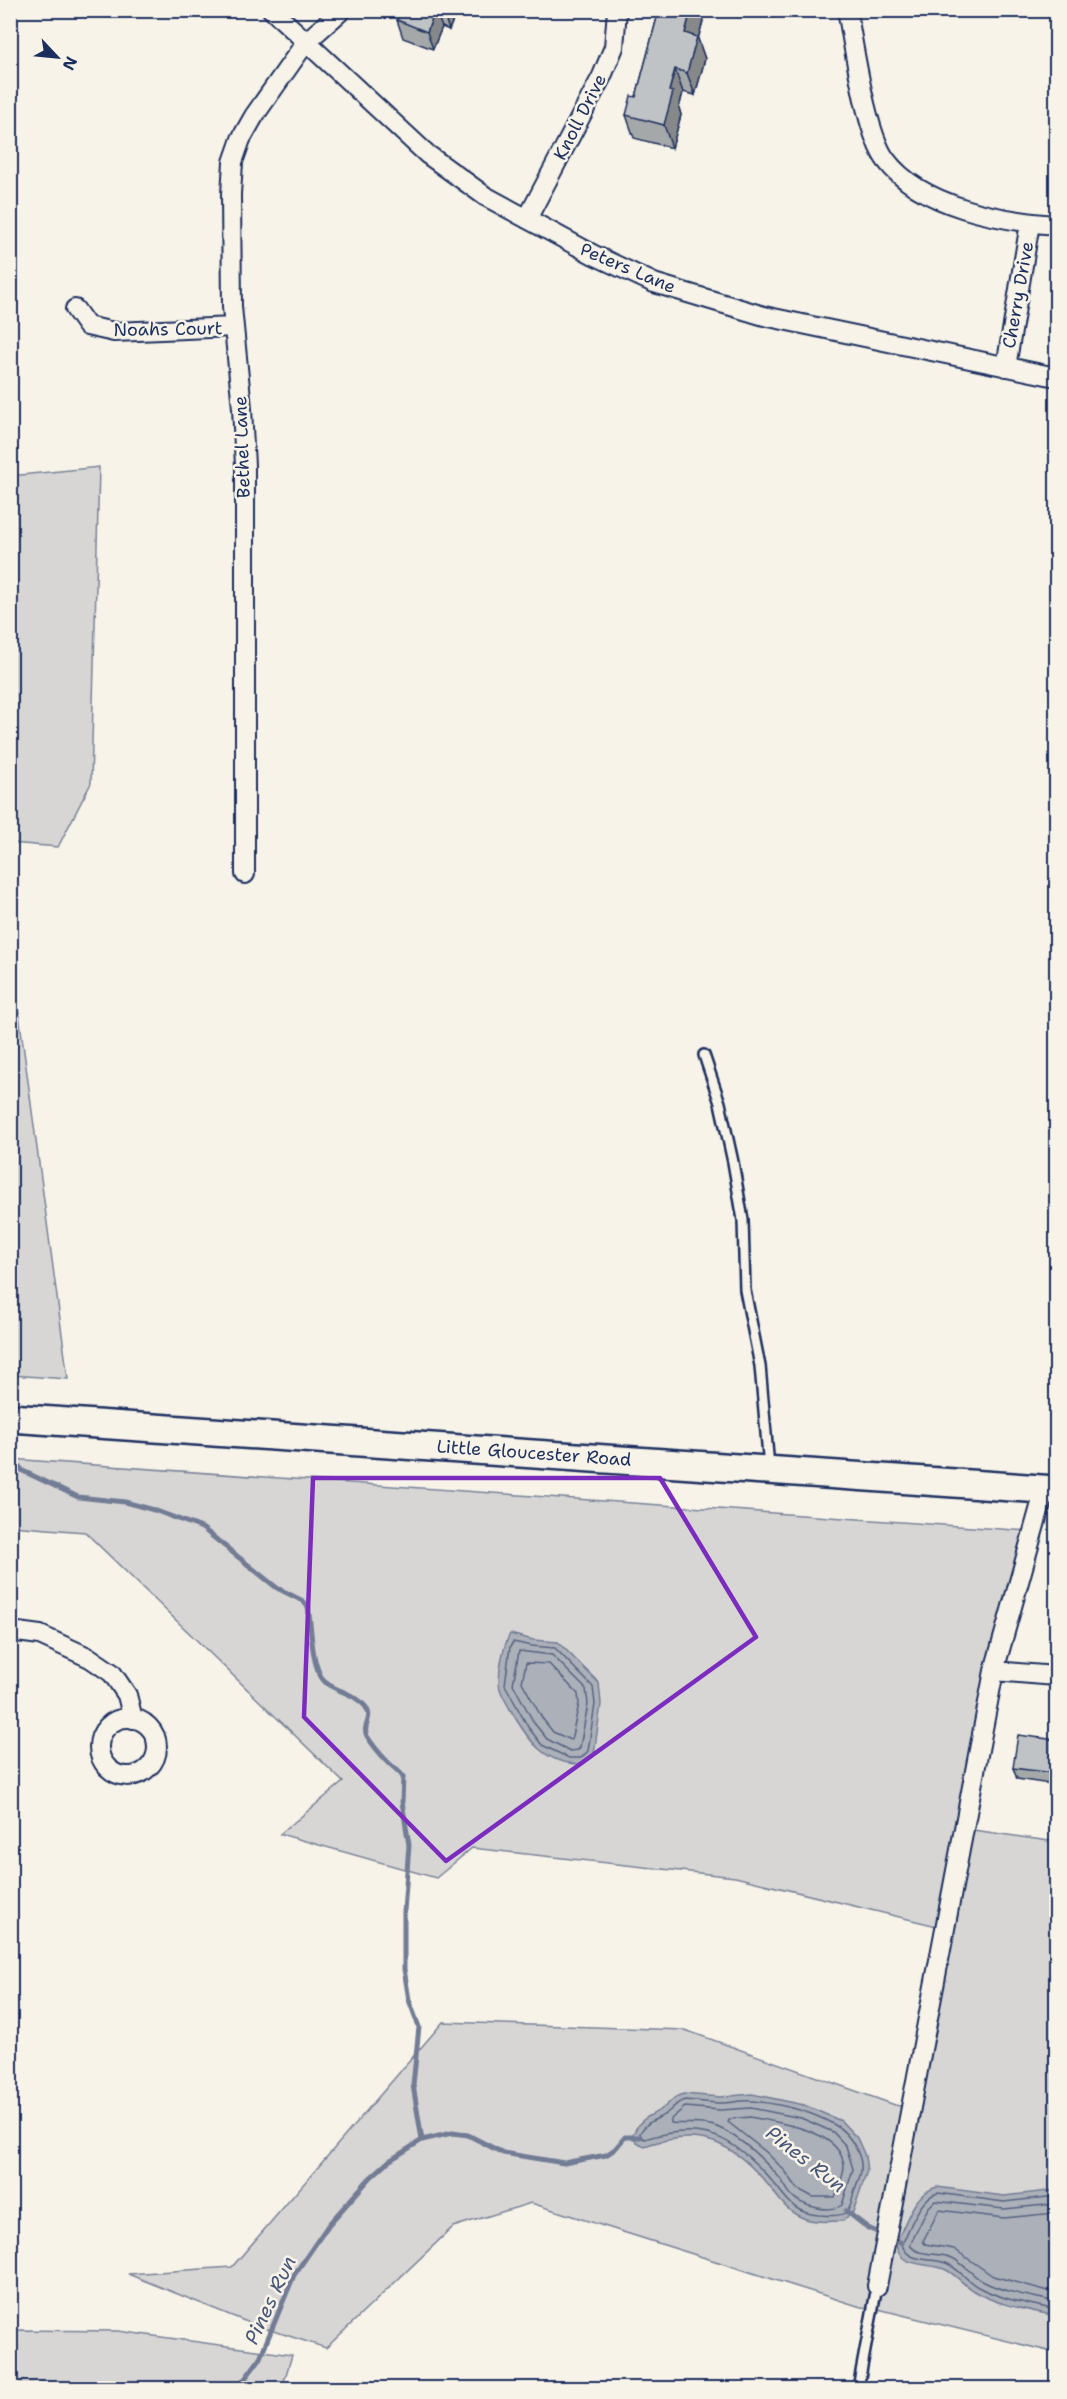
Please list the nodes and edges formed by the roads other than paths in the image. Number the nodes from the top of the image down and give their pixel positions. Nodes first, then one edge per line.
1 (272, 10) edge
2 (342, 10) edge
3 (617, 10) edge
4 (847, 10) edge
5 (306, 42) junction
6 (527, 219) junction
7 (1030, 223) junction
8 (1056, 225) edge
9 (75, 309) dead end
10 (234, 327) junction
11 (1006, 366) junction
12 (1056, 377) edge
13 (245, 874) dead end
14 (704, 1054) dead end
15 (10, 1418) edge
16 (769, 1469) junction
17 (1051, 1489) edge
18 (10, 1631) edge
19 (994, 1671) junction
20 (1056, 1676) edge
21 (133, 1719) dead end
22 (877, 2286) joint
23 (858, 2388) edge

1 - 5 street, Peters Lane
2 - 5 street
3 - 6 street, Knoll Drive
4 - 7 street
5 - 6 street, Peters Lane
5 - 10 street, Bethel Lane
6 - 11 street, Peters Lane
7 - 8 street
7 - 11 street, Cherry Drive
9 - 10 street, Noahs Court
10 - 13 street, Bethel Lane
11 - 12 street, Peters Lane
14 - 16 lane
15 - 16 street, Little Gloucester Road
16 - 17 street, Little Gloucester Road
17 - 19 street
18 - 21 street
19 - 20 street
19 - 22 street
22 - 23 lane

